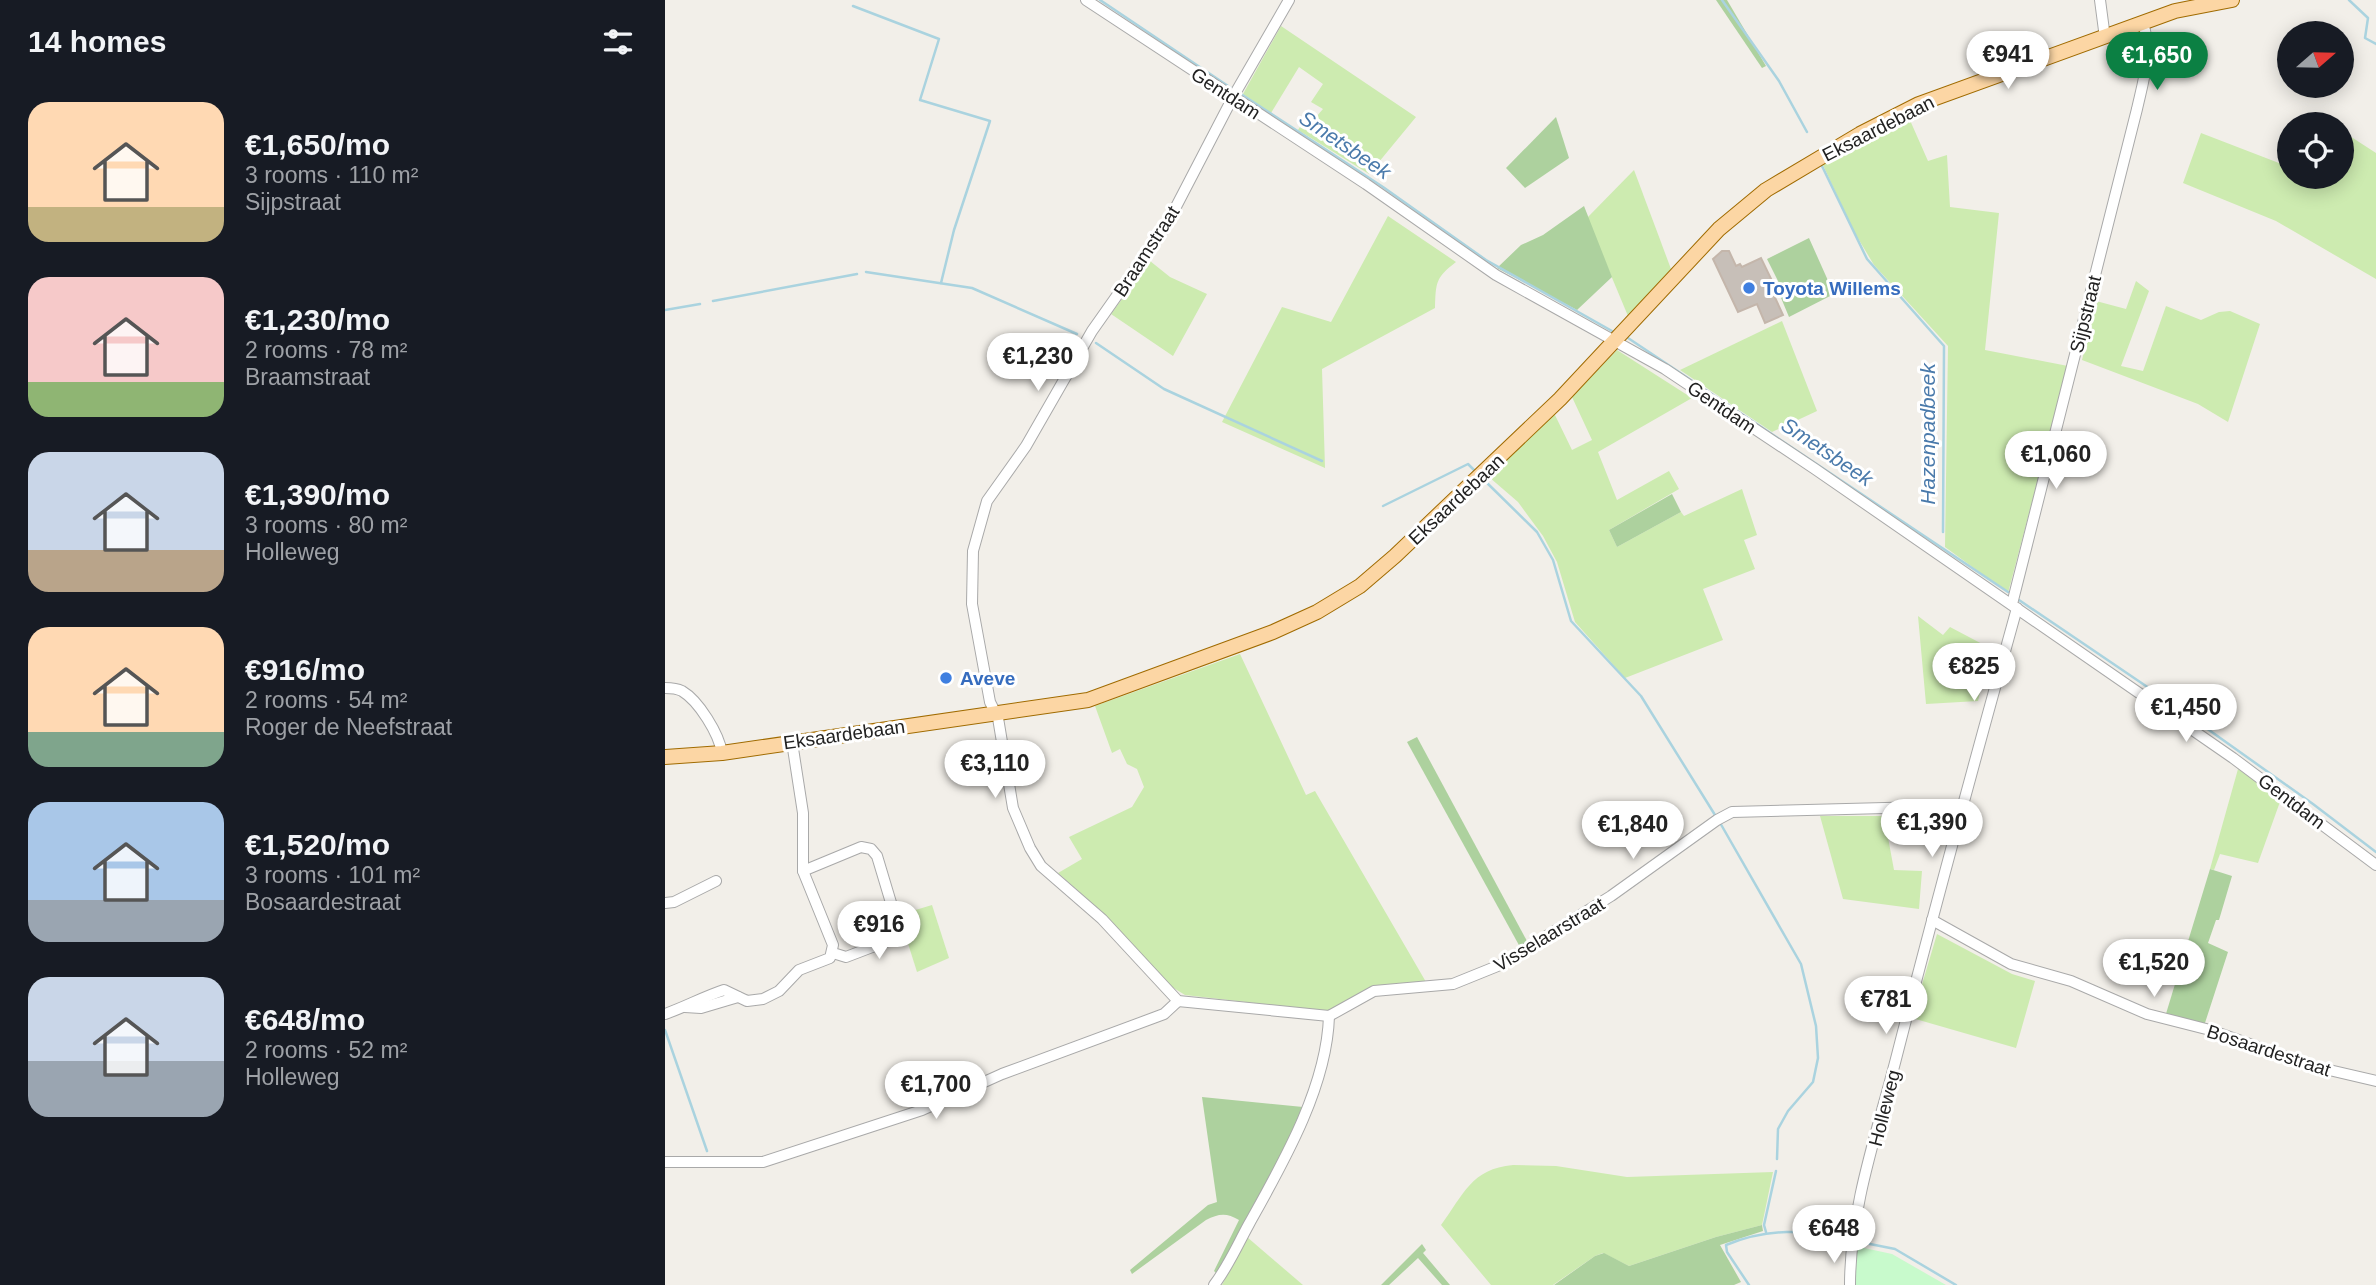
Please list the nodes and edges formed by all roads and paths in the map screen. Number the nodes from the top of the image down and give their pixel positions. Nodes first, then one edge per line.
1 (1086, 0) edge
2 (1289, 0) edge
3 (2100, 0) edge
4 (2232, 0) edge
5 (2143, 24) junction
6 (2105, 38) junction
7 (1233, 97) junction
8 (1616, 340) junction
9 (2014, 606) junction
10 (665, 688) edge
11 (995, 712) junction
12 (792, 742) junction
13 (722, 752) junction
14 (665, 757) edge
15 (1963, 806) junction
16 (2376, 865) edge
17 (803, 871) junction
18 (716, 881) dead end
19 (665, 904) edge
20 (1932, 920) junction
21 (833, 953) junction
22 (1178, 1001) junction
23 (665, 1014) edge
24 (1329, 1016) junction
25 (2376, 1082) edge
26 (665, 1162) edge
27 (1215, 1285) edge
28 (1850, 1285) edge

1 - 7 street, Gentdam
2 - 7 street, Braamstraat
3 - 6 street
4 - 5 main road, Eksaardebaan
5 - 6 main road, Eksaardebaan
5 - 9 street, Sijpstraat
6 - 8 main road, Eksaardebaan
7 - 8 street, Gentdam
7 - 11 street, Braamstraat
8 - 9 street, Gentdam
8 - 11 main road, Eksaardebaan
9 - 15 street, Holleweg
9 - 16 street, Gentdam
10 - 13 street
11 - 12 main road, Eksaardebaan
11 - 22 street
12 - 13 main road, Eksaardebaan
12 - 17 street
13 - 14 main road, Eksaardebaan
15 - 20 street, Holleweg
15 - 24 street, Visselaarstraat
17 - 21 street
17 - 21 street
18 - 19 street
20 - 25 street, Bosaardestraat
20 - 28 street, Holleweg
21 - 23 street
22 - 24 street
22 - 26 street
24 - 27 street

